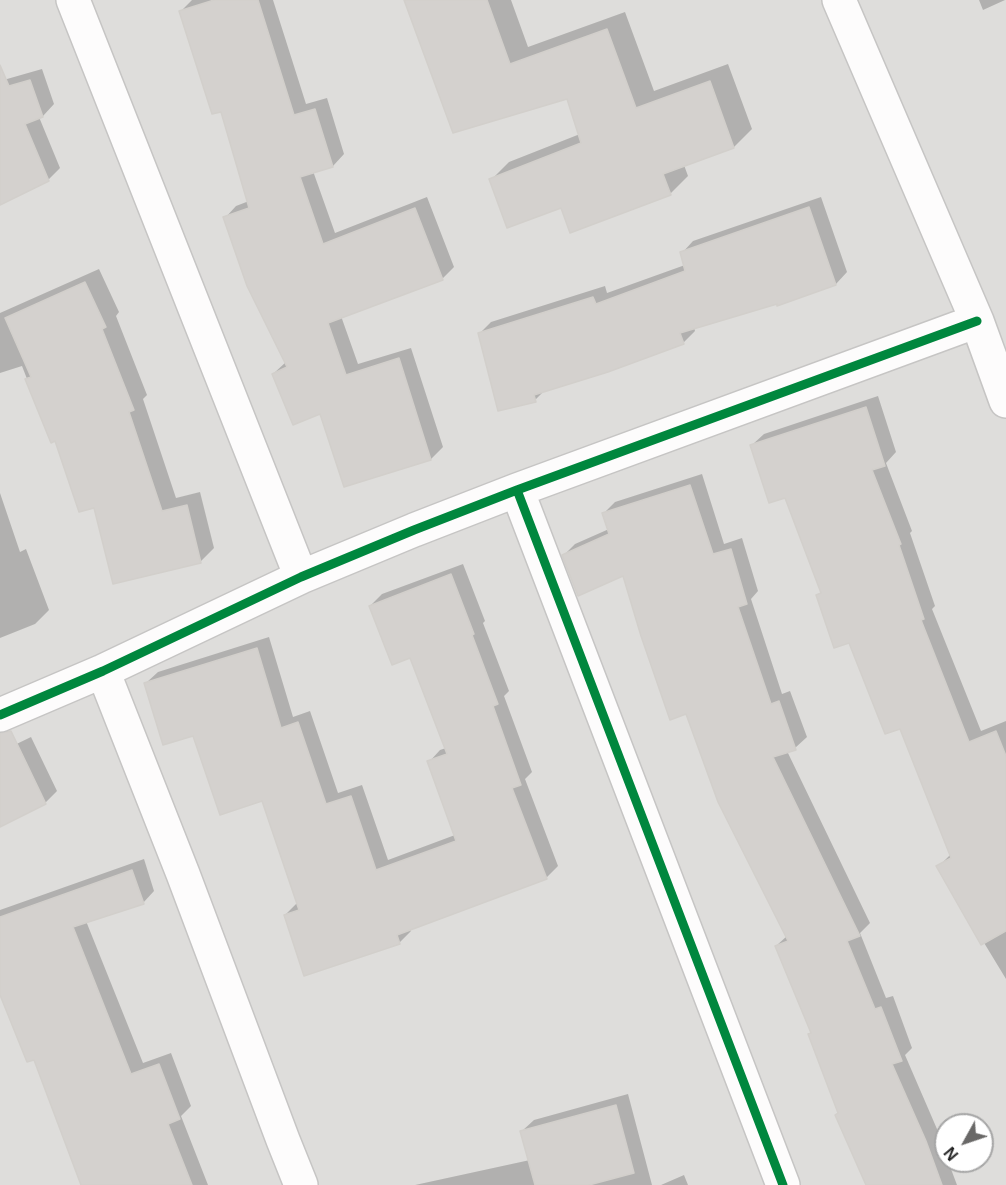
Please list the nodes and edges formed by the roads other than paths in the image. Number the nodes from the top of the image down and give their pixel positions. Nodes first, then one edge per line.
1 (73, 0) edge
2 (839, 0) edge
3 (977, 321) junction
4 (1006, 401) edge
5 (517, 490) junction
6 (301, 578) junction
7 (103, 671) junction
8 (0, 715) edge
9 (301, 1185) edge
10 (783, 1185) edge

1 - 6 street
2 - 3 street
3 - 4 street
3 - 5 street
5 - 6 street
5 - 10 street
6 - 7 street
7 - 8 street
7 - 9 street

